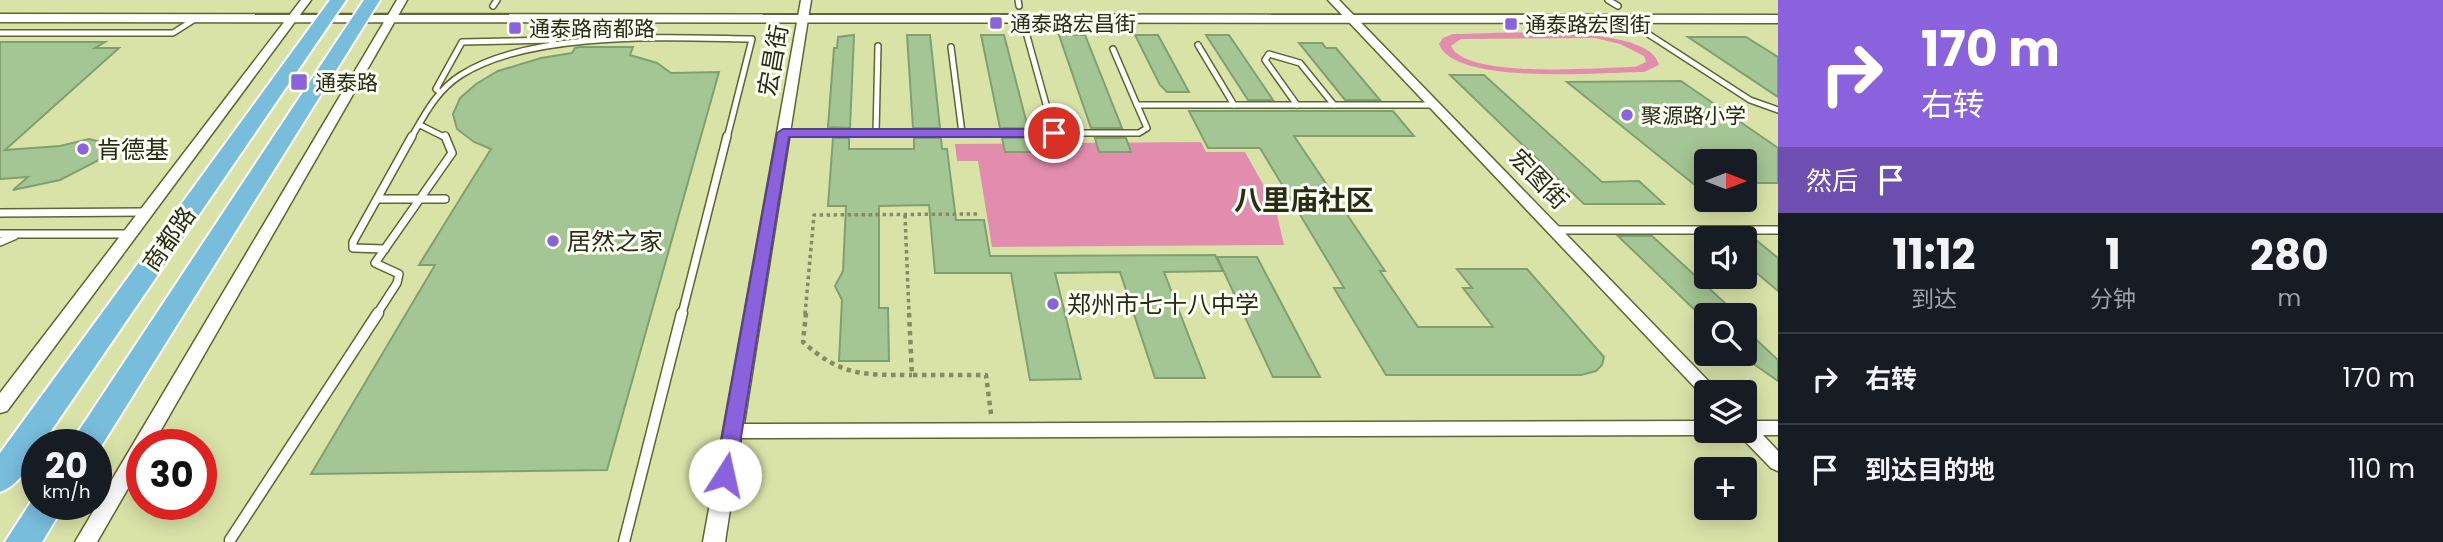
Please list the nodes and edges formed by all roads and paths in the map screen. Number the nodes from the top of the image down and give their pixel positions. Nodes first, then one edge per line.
1 (304, 3) edge
2 (495, 3) edge
3 (1336, 3) edge
4 (0, 6) edge
5 (1778, 6) edge
6 (332, 8) edge
7 (367, 8) edge
8 (397, 8) edge
9 (805, 8) edge
10 (1020, 8) edge
11 (1617, 8) edge
12 (0, 18) edge
13 (195, 19) junction
14 (292, 19) junction
15 (568, 19) junction
16 (1351, 19) junction
17 (1778, 19) edge
18 (0, 33) edge
19 (552, 43) junction
20 (1198, 45) dead end
21 (878, 46) dead end
22 (951, 47) dead end
23 (1113, 49) dead end
24 (440, 92) junction
25 (1234, 104) junction
26 (1297, 104) junction
27 (1334, 104) junction
28 (1434, 104) junction
29 (1137, 105) junction
30 (1778, 110) edge
31 (421, 125) junction
32 (783, 133) junction
33 (876, 133) junction
34 (962, 133) junction
35 (1054, 133) junction
36 (378, 199) junction
37 (420, 199) junction
38 (445, 199) dead end
39 (0, 212) edge
40 (146, 212) junction
41 (977, 214) dead end
42 (905, 215) junction
43 (1554, 230) junction
44 (1778, 230) edge
45 (0, 234) edge
46 (20, 234) junction
47 (130, 234) junction
48 (0, 242) edge
49 (385, 249) junction
50 (912, 375) junction
51 (1698, 380) edge
52 (0, 406) edge
53 (1694, 428) edge
54 (1757, 428) edge
55 (1778, 428) edge
56 (96, 429) edge
57 (151, 429) edge
58 (733, 430) junction
59 (993, 430) junction
60 (1757, 441) edge
61 (1778, 463) edge
62 (126, 473) edge
63 (0, 479) edge
64 (37, 520) edge
65 (230, 540) dead end
66 (23, 542) edge
67 (86, 542) edge
68 (624, 542) edge
69 (714, 542) edge

1 - 4 street
1 - 6 street
1 - 14 street
2 - 8 street
2 - 9 street
3 - 10 street
3 - 11 street
3 - 16 street, 宏图街
5 - 11 street
6 - 7 street
6 - 14 street
6 - 63 main road, 商都路
7 - 8 street
7 - 56 main road, 商都路
8 - 15 street
8 - 57 street
9 - 10 street
9 - 15 street
9 - 32 street, 宏昌街
10 - 16 street
10 - 35 lane
11 - 16 street
11 - 17 street
11 - 30 lane
12 - 13 street
13 - 14 street
13 - 18 lane
14 - 40 street
15 - 19 lane
16 - 28 street, 宏图街
19 - 24 lane
19 - 24 lane
19 - 68 lane
20 - 25 lane
21 - 33 lane
22 - 34 lane
23 - 29 lane
24 - 31 lane
25 - 26 lane
25 - 29 lane
26 - 27 lane
26 - 27 lane
27 - 28 lane
28 - 43 street, 宏图街
29 - 35 lane
31 - 36 lane
31 - 37 lane
32 - 33 lane
32 - 58 street, 宏昌街
33 - 34 lane
34 - 35 lane
36 - 37 lane
36 - 49 lane
37 - 38 lane
37 - 49 lane
39 - 40 lane
40 - 47 street
41 - 42 path
42 - 50 path
42 - 50 path
43 - 44 lane
43 - 51 street, 宏图街
45 - 46 lane
46 - 47 lane
46 - 48 lane
47 - 52 street
49 - 65 lane
50 - 59 path
53 - 59 street
54 - 55 street
58 - 59 street
58 - 69 street, 宏昌街
60 - 61 street
62 - 67 street
64 - 66 main road

